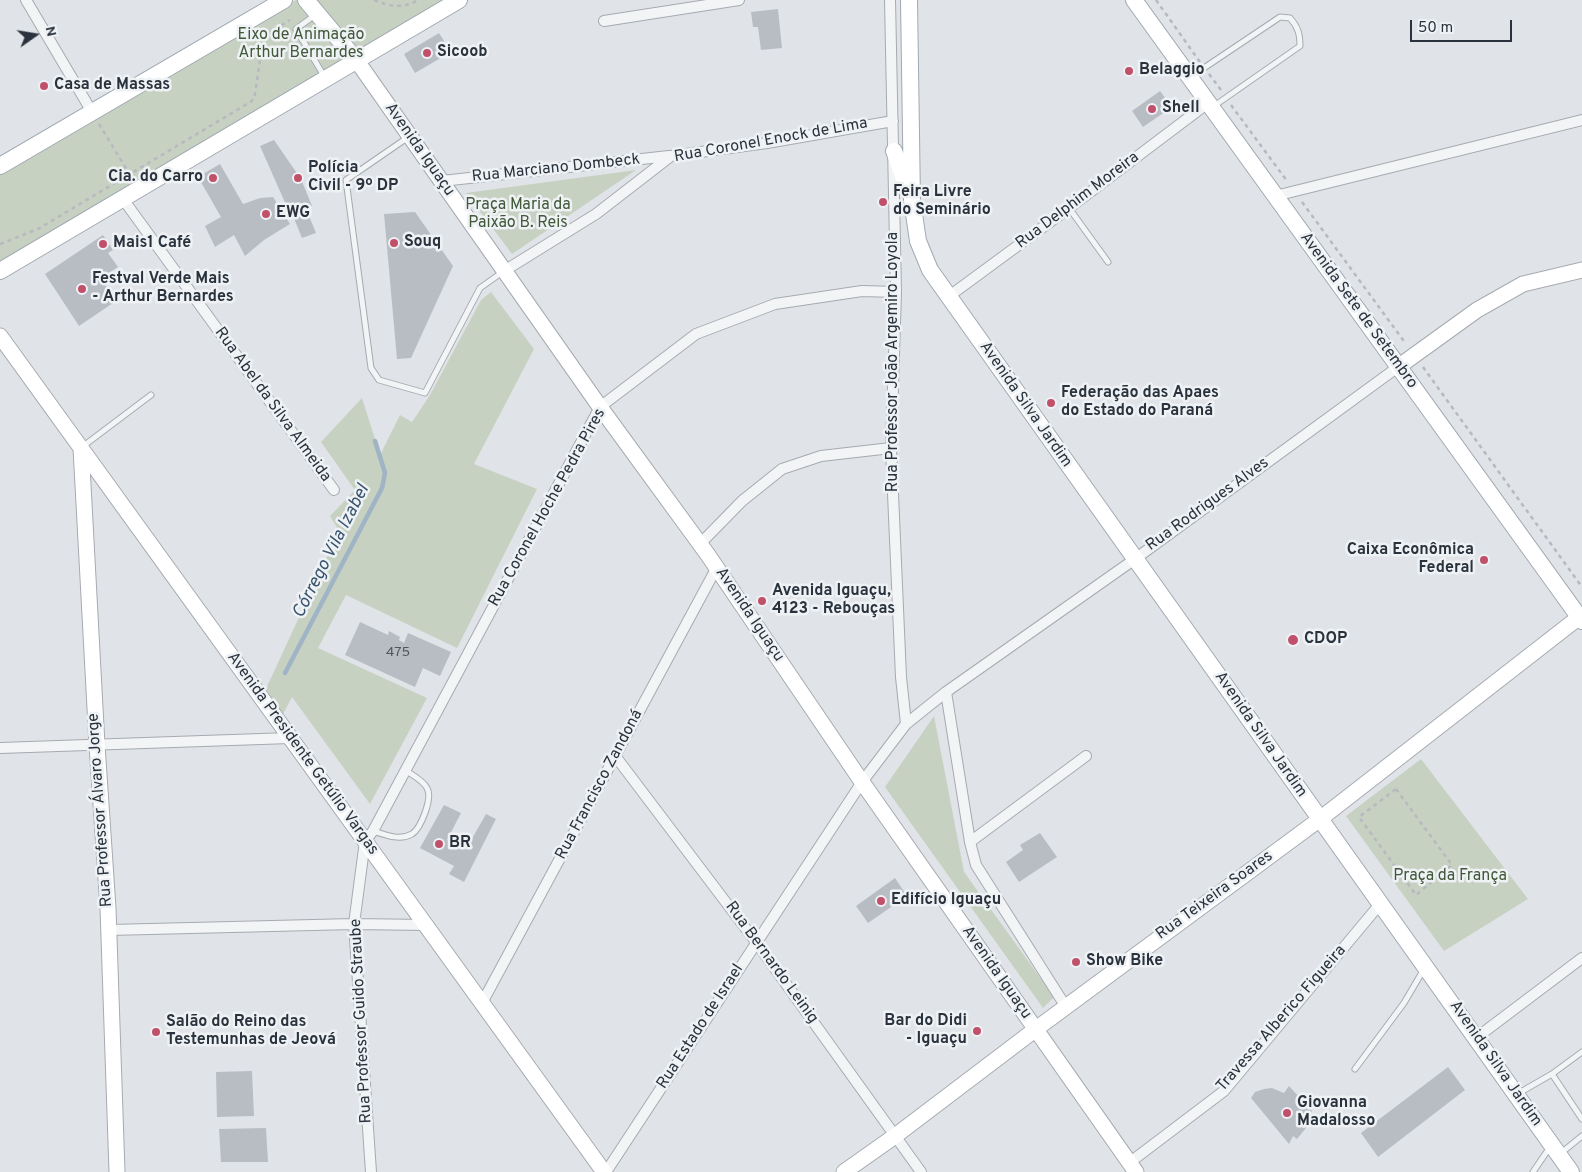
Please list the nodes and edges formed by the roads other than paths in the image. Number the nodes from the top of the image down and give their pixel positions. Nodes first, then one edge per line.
1 (26, 0) edge
2 (284, 0) edge
3 (306, 0) edge
4 (459, 0) edge
5 (739, 0) edge
6 (890, 0) edge
7 (909, 0) edge
8 (1134, 0) edge
9 (317, 13) junction
10 (604, 21) dead end
11 (357, 61) junction
12 (1190, 78) junction
13 (326, 79) junction
14 (1210, 105) junction
15 (92, 112) junction
16 (893, 120) junction
17 (1582, 120) edge
18 (410, 136) junction
19 (894, 151) junction
20 (671, 156) junction
21 (0, 166) edge
22 (442, 181) junction
23 (1275, 196) junction
24 (123, 199) junction
25 (912, 200) junction
26 (1069, 208) junction
27 (1108, 262) dead end
28 (1582, 270) edge
29 (504, 271) junction
30 (0, 272) edge
31 (896, 292) junction
32 (948, 297) junction
33 (0, 336) edge
34 (1398, 367) junction
35 (151, 395) dead end
36 (600, 407) junction
37 (81, 448) junction
38 (891, 448) junction
39 (334, 490) dead end
40 (700, 544) junction
41 (1135, 559) junction
42 (717, 567) junction
43 (1581, 617) edge
44 (946, 692) junction
45 (906, 724) junction
46 (290, 738) junction
47 (97, 745) junction
48 (0, 748) edge
49 (1086, 756) dead end
50 (616, 757) junction
51 (405, 770) junction
52 (862, 782) junction
53 (1320, 819) junction
54 (369, 836) junction
55 (970, 842) junction
56 (1380, 904) junction
57 (354, 924) junction
58 (426, 925) junction
59 (109, 930) junction
60 (756, 942) junction
61 (1582, 958) edge
62 (1425, 967) junction
63 (482, 1003) junction
64 (1066, 1007) junction
65 (1036, 1029) junction
66 (1476, 1038) junction
67 (1582, 1052) edge
68 (1355, 1069) dead end
69 (1552, 1074) junction
70 (1516, 1094) junction
71 (1582, 1119) edge
72 (895, 1136) junction
73 (1582, 1136) edge
74 (1555, 1150) junction
75 (1132, 1167) edge
76 (117, 1172) edge
77 (370, 1172) edge
78 (605, 1172) edge
79 (844, 1172) edge
80 (921, 1172) edge
81 (1533, 1172) edge
82 (1571, 1172) edge

1 - 15 street
2 - 15 main road
3 - 9 main road
4 - 11 main road
5 - 10 street
6 - 16 street, Rua Professor João Argemiro Loyola
7 - 25 main road, Rua Professor João Argemiro Loyola
8 - 12 main road, Avenida Sete de Setembro
9 - 11 main road
9 - 13 lane
11 - 13 main road
11 - 18 main road, Avenida Iguaçu
12 - 14 main road, Avenida Sete de Setembro
12 - 14 lane
13 - 24 main road
14 - 23 main road, Avenida Sete de Setembro
14 - 26 street, Rua Delphim Moreira
15 - 21 main road
16 - 19 street, Rua Professor João Argemiro Loyola
16 - 20 street, Rua Coronel Enock de Lima
17 - 23 street
18 - 22 main road, Avenida Iguaçu
18 - 29 lane
19 - 25 main road
19 - 31 street, Rua Professor João Argemiro Loyola
20 - 22 street, Rua Marciano Dombeck
20 - 29 street, Rua Coronel Enock de Lima
22 - 29 main road, Avenida Iguaçu
23 - 34 main road, Avenida Sete de Setembro
24 - 30 main road
24 - 39 street, Rua Abel da Silva Almeida
25 - 32 main road, Rua Professor João Argemiro Loyola
26 - 27 lane
26 - 32 street, Rua Delphim Moreira
28 - 34 main road, Rua Rodrigues Alves
29 - 36 main road, Avenida Iguaçu
31 - 36 street, Rua Coronel Hoche Pedra Pires
31 - 38 street, Rua Professor João Argemiro Loyola
32 - 41 main road, Avenida Silva Jardim
33 - 37 main road, Avenida Presidente Getúlio Vargas
34 - 41 street, Rua Rodrigues Alves
34 - 43 main road, Avenida Sete de Setembro
35 - 37 lane
36 - 40 main road, Avenida Iguaçu
36 - 51 street, Rua Coronel Hoche Pedra Pires
37 - 46 main road, Avenida Presidente Getúlio Vargas
37 - 47 main road, Rua Professor Álvaro Jorge
38 - 40 street
38 - 45 street, Rua Professor João Argemiro Loyola
40 - 42 main road, Avenida Iguaçu
41 - 44 street, Rua Rodrigues Alves
41 - 53 main road, Avenida Silva Jardim
42 - 50 street, Rua Francisco Zandoná
42 - 52 main road, Avenida Iguaçu
43 - 53 main road, Rua Teixeira Soares
44 - 45 street, Rua Rodrigues Alves
44 - 55 street
45 - 52 street, Rua Rodrigues Alves
46 - 47 street
46 - 54 main road, Avenida Presidente Getúlio Vargas
47 - 48 street
47 - 59 main road, Rua Professor Álvaro Jorge
49 - 55 street
50 - 60 street, Rua Bernardo Leinig
50 - 63 street, Rua Francisco Zandoná
51 - 54 street, Rua Coronel Hoche Pedra Pires
51 - 54 lane
52 - 60 street, Rua Estado de Israel
52 - 65 main road, Avenida Iguaçu
53 - 56 main road, Avenida Silva Jardim
53 - 64 main road, Rua Teixeira Soares
54 - 57 street, Rua Professor Guido Straube
54 - 58 main road, Avenida Presidente Getúlio Vargas
55 - 64 street
56 - 62 main road, Avenida Silva Jardim
56 - 75 street, Travessa Alberico Figueira
57 - 58 street
57 - 59 street
57 - 77 street, Rua Professor Guido Straube
58 - 63 main road, Avenida Presidente Getúlio Vargas
59 - 76 main road, Rua Professor Álvaro Jorge
60 - 72 street, Rua Bernardo Leinig
60 - 78 street, Rua Estado de Israel
61 - 66 street
62 - 66 main road, Avenida Silva Jardim
62 - 68 lane
63 - 78 main road, Avenida Presidente Getúlio Vargas
64 - 65 main road, Rua Teixeira Soares
65 - 72 main road, Rua Teixeira Soares
65 - 75 main road, Avenida Iguaçu
66 - 70 main road, Avenida Silva Jardim
67 - 69 lane
69 - 70 lane
69 - 71 lane
70 - 74 main road, Avenida Silva Jardim
72 - 79 main road, Rua Teixeira Soares
72 - 80 street, Rua Bernardo Leinig
73 - 74 lane
74 - 81 lane
74 - 82 main road, Avenida Silva Jardim

